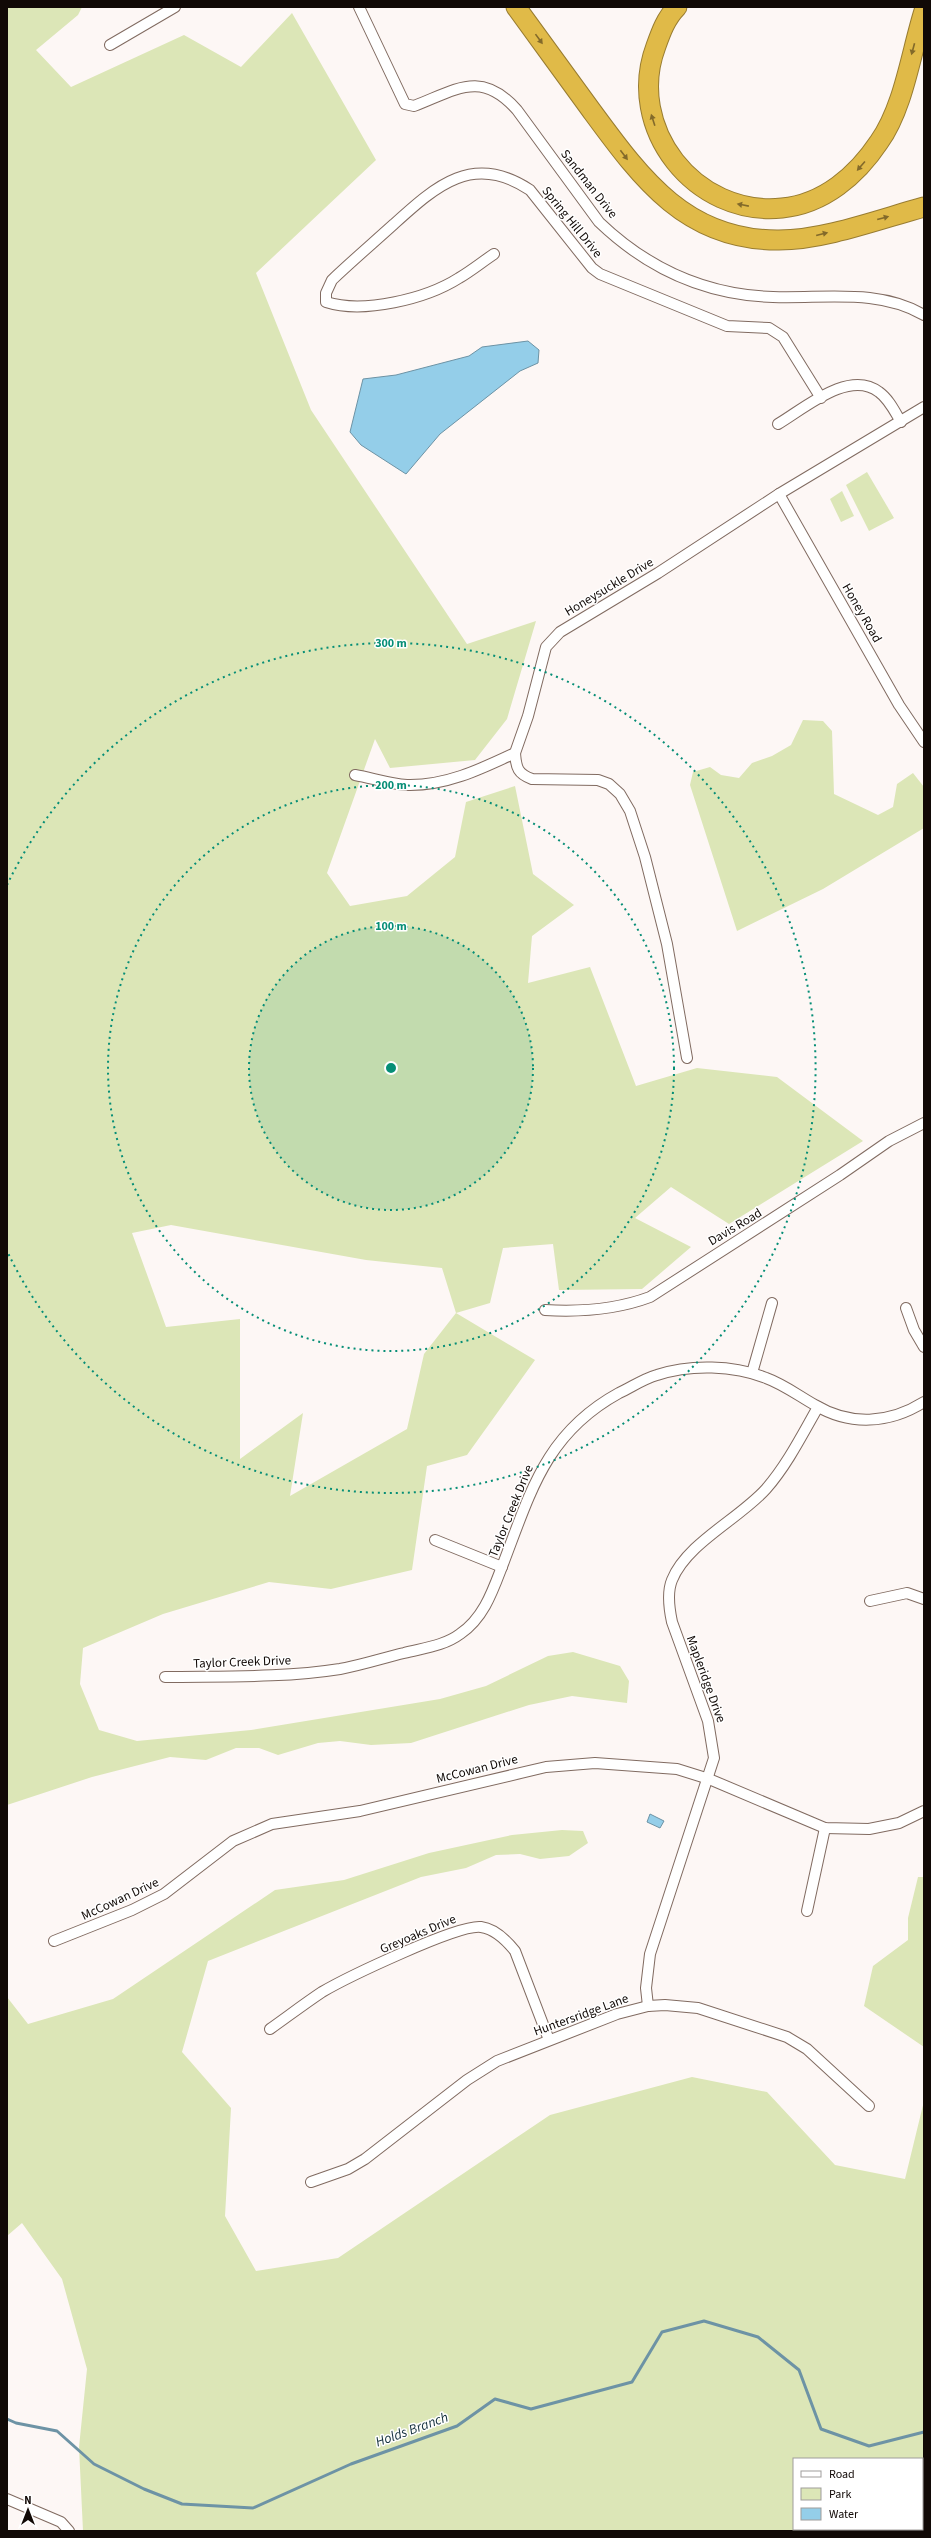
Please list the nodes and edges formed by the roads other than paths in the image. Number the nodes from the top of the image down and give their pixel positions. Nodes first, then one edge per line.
1 (175, 7) edge
2 (359, 7) edge
3 (516, 7) edge
4 (677, 7) edge
5 (924, 11) edge
6 (110, 45) dead end
7 (924, 207) edge
8 (494, 254) dead end
9 (924, 315) edge
10 (821, 398) junction
11 (924, 407) edge
12 (901, 422) junction
13 (778, 424) dead end
14 (779, 494) junction
15 (924, 742) edge
16 (515, 753) junction
17 (355, 775) dead end
18 (688, 1058) dead end
19 (924, 1123) edge
20 (772, 1303) dead end
21 (906, 1308) dead end
22 (545, 1310) dead end
23 (924, 1347) edge
24 (752, 1373) junction
25 (924, 1402) edge
26 (818, 1407) junction
27 (435, 1540) dead end
28 (502, 1567) junction
29 (924, 1600) edge
30 (870, 1601) dead end
31 (165, 1677) dead end
32 (709, 1779) junction
33 (924, 1811) edge
34 (825, 1828) junction
35 (807, 1911) dead end
36 (54, 1941) dead end
37 (648, 2006) junction
38 (270, 2029) dead end
39 (549, 2040) junction
40 (869, 2106) dead end
41 (311, 2182) dead end
42 (7, 2498) edge
43 (69, 2531) edge

1 - 6 street
2 - 9 street, Sandman Drive
3 -> 7 highway
5 -> 4 highway
8 - 10 street, Spring Hill Drive
10 - 12 street
10 - 13 street
11 - 12 street, Honeysuckle Drive
12 - 14 street, Honeysuckle Drive
14 - 15 street, Honey Road
14 - 16 street, Honeysuckle Drive
16 - 17 street
16 - 18 street
19 - 22 street, Davis Road
20 - 24 street
21 - 23 street
24 - 26 street, Taylor Creek Drive
24 - 28 street, Taylor Creek Drive
25 - 26 street, Taylor Creek Drive
26 - 32 street, Mapleridge Drive
27 - 28 street
28 - 31 street, Taylor Creek Drive
29 - 30 street
32 - 34 street, McCowan Drive
32 - 36 street, McCowan Drive
32 - 37 street, Mapleridge Drive
33 - 34 street, McCowan Drive
34 - 35 street
37 - 39 street, Huntersridge Lane
37 - 40 street, Huntersridge Lane
38 - 39 street, Greyoaks Drive
39 - 41 street, Huntersridge Lane
42 - 43 street

